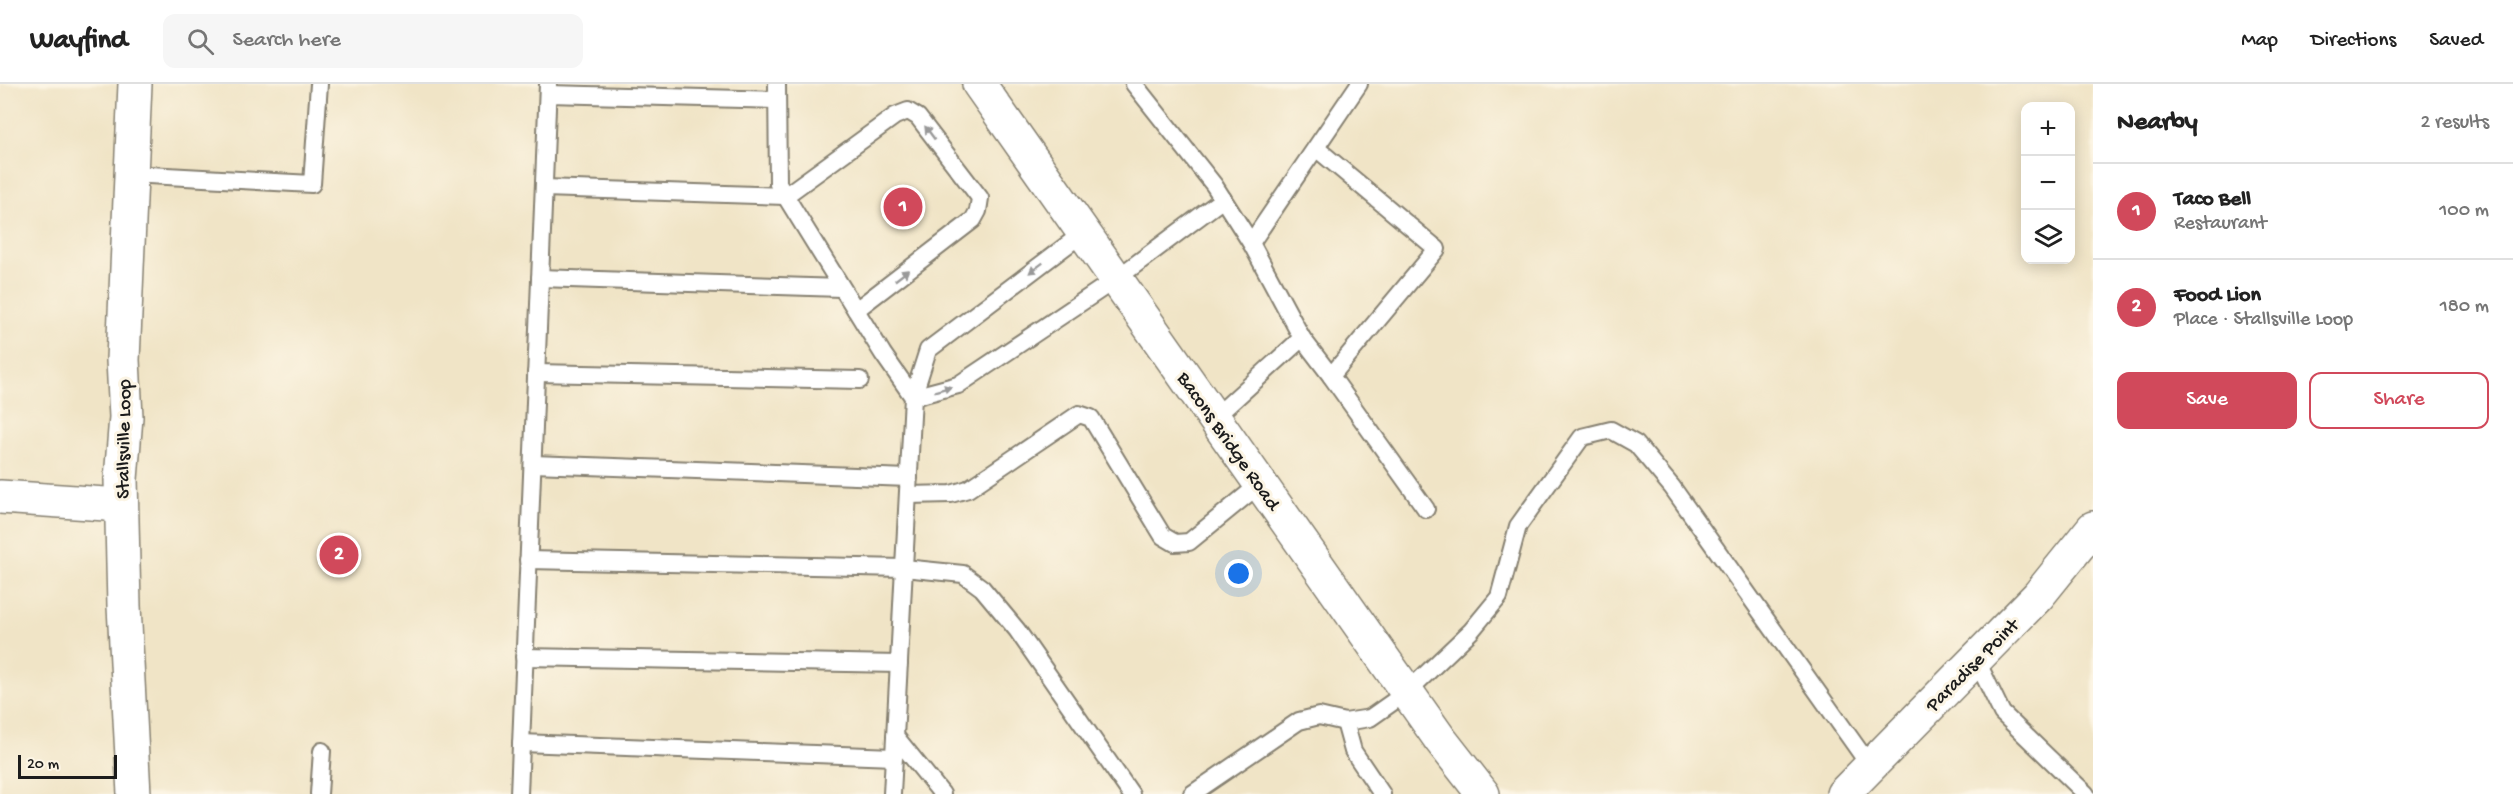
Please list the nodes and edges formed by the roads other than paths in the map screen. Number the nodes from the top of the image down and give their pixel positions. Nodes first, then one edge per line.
1 (135, 84) edge
2 (319, 84) edge
3 (979, 84) edge
4 (1134, 84) edge
5 (1359, 84) edge
6 (548, 89) edge
7 (777, 92) edge
8 (1316, 148) junction
9 (130, 174) junction
10 (544, 188) junction
11 (785, 196) junction
12 (1223, 199) junction
13 (1083, 233) junction
14 (1251, 243) junction
15 (540, 278) junction
16 (1116, 279) junction
17 (842, 288) junction
18 (856, 310) junction
19 (1302, 338) junction
20 (536, 373) junction
21 (1331, 376) junction
22 (860, 380) dead end
23 (913, 397) junction
24 (1214, 418) junction
25 (532, 464) junction
26 (909, 478) junction
27 (1260, 484) junction
28 (908, 495) junction
29 (0, 497) edge
30 (121, 505) junction
31 (1426, 509) dead end
32 (2093, 528) edge
33 (528, 560) junction
34 (904, 568) junction
35 (524, 657) junction
36 (1976, 658) junction
37 (899, 664) junction
38 (1407, 692) junction
39 (1345, 722) junction
40 (895, 736) junction
41 (521, 743) junction
42 (322, 752) dead end
43 (894, 757) junction
44 (1870, 766) junction
45 (134, 794) edge
46 (319, 794) edge
47 (519, 794) edge
48 (892, 794) edge
49 (942, 794) edge
50 (1131, 794) edge
51 (1192, 794) edge
52 (1382, 794) edge
53 (1483, 794) edge
54 (1843, 794) edge
55 (2086, 794) edge

1 - 9 street, Stallsville Loop
2 - 9 lane
3 - 13 street, Bacons Bridge Road
4 - 12 lane
5 - 8 lane
6 - 7 lane
6 - 10 lane
7 - 11 lane
8 - 14 lane
8 - 21 lane
9 - 30 street, Stallsville Loop
10 - 11 lane
10 - 15 lane
11 - 17 lane
18 -> 11 lane
12 - 14 lane
12 - 16 lane
13 - 16 street, Bacons Bridge Road
13 -> 23 lane
14 - 19 lane
15 - 17 lane
15 - 20 lane
23 -> 16 lane
16 - 24 street, Bacons Bridge Road
17 - 18 lane
18 - 23 lane
19 - 21 lane
19 - 24 lane
20 - 22 lane
20 - 25 lane
21 - 31 lane
23 - 26 lane
24 - 27 street, Bacons Bridge Road
25 - 26 lane
25 - 33 lane
26 - 28 lane
27 - 28 lane
27 - 38 street, Bacons Bridge Road
28 - 34 lane
29 - 30 street
30 - 45 street, Stallsville Loop
32 - 36 street, Paradise Point
33 - 34 lane
33 - 35 lane
34 - 37 lane
34 - 50 lane
35 - 37 lane
35 - 41 lane
36 - 44 street, Paradise Point
36 - 55 lane
37 - 40 lane
38 - 39 lane
38 - 44 lane
38 - 53 street, Bacons Bridge Road
39 - 51 lane
39 - 52 lane
40 - 43 lane
40 - 49 lane
41 - 43 lane
41 - 47 lane
42 - 46 lane
43 - 48 lane
44 - 54 street, Paradise Point

